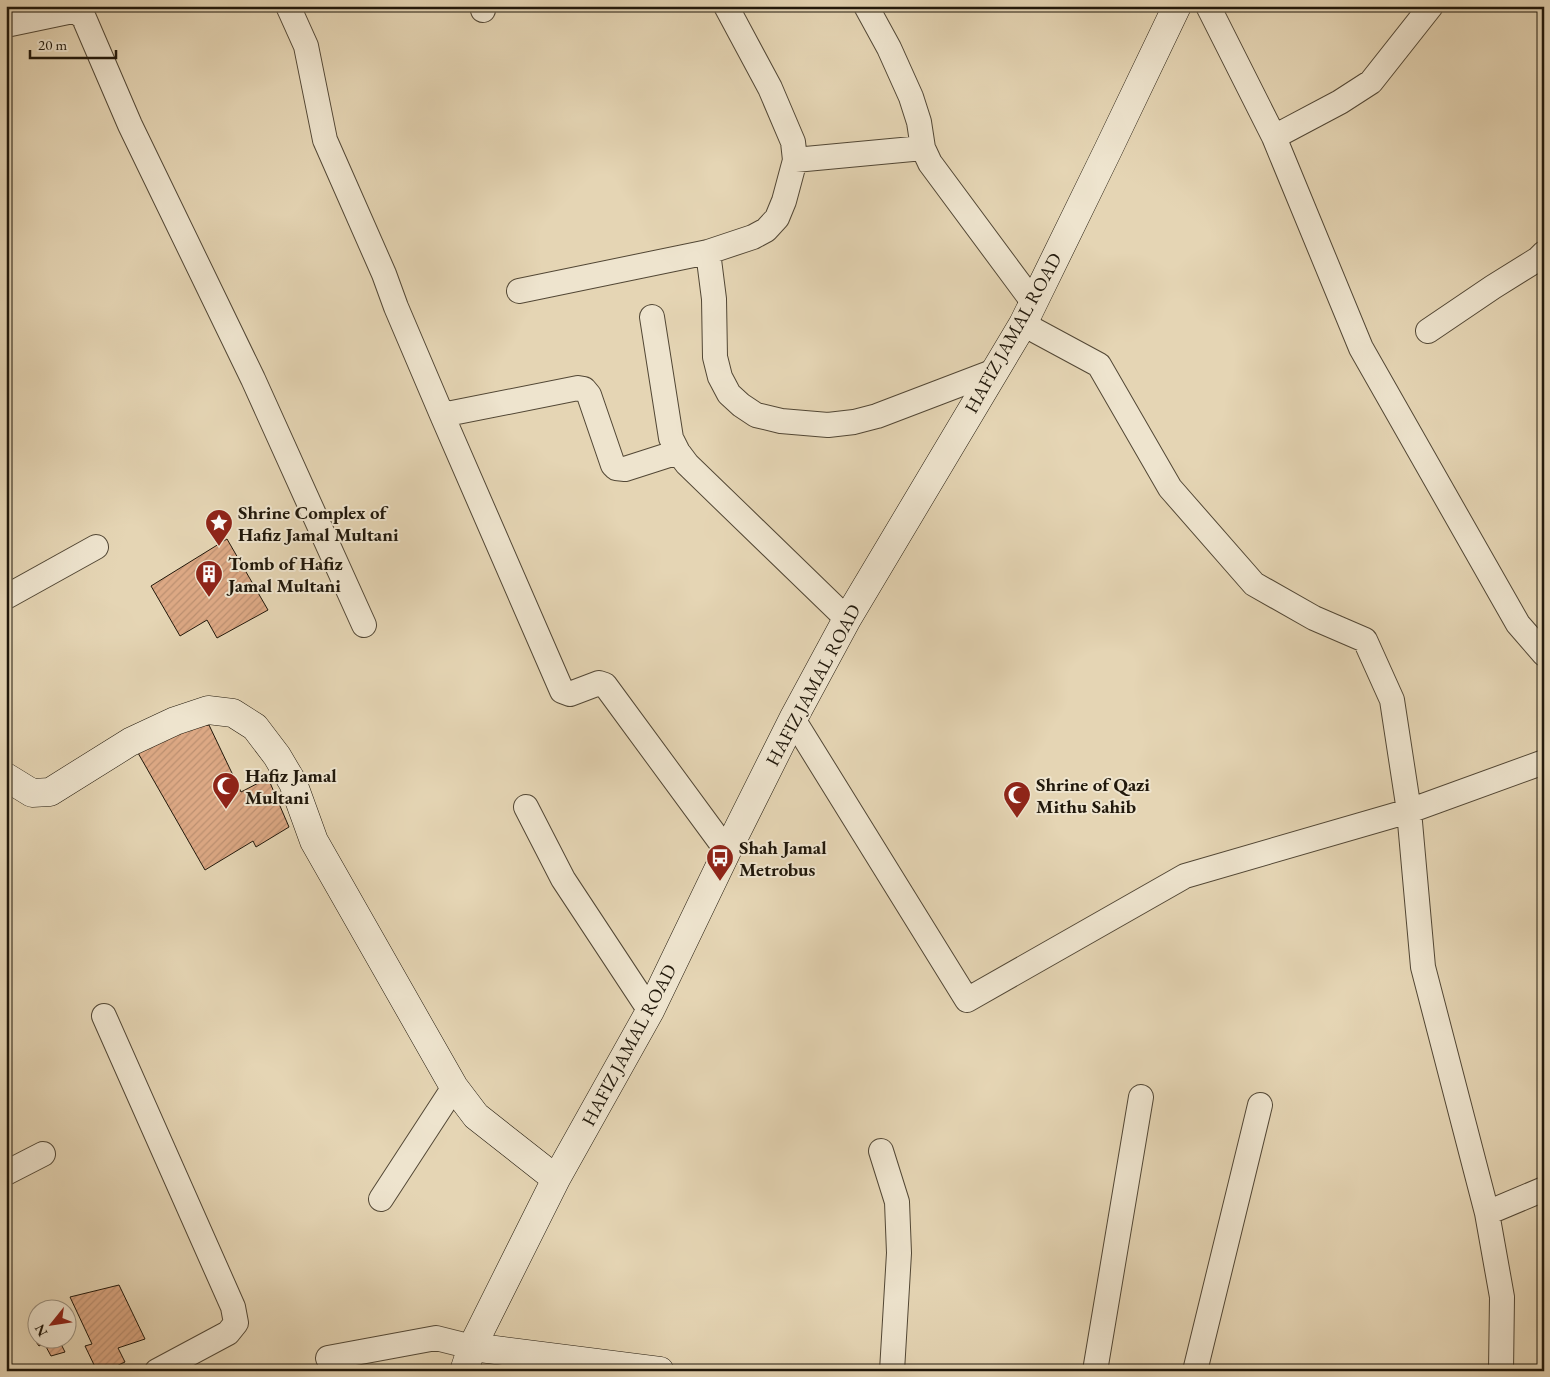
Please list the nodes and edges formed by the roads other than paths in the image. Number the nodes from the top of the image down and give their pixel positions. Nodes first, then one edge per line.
1 (288, 6) edge
2 (726, 6) edge
3 (866, 6) edge
4 (1176, 6) edge
5 (1208, 6) edge
6 (1431, 6) edge
7 (6, 24) edge
8 (1274, 137) junction
9 (923, 148) junction
10 (795, 160) junction
11 (708, 252) junction
12 (1544, 253) edge
13 (519, 291) dead end
14 (1028, 313) junction
15 (652, 317) dead end
16 (1428, 331) dead end
17 (995, 371) junction
18 (442, 415) junction
19 (678, 452) junction
20 (96, 547) dead end
21 (6, 597) edge
22 (847, 620) junction
23 (364, 625) dead end
24 (1544, 654) edge
25 (793, 719) junction
26 (1544, 762) edge
27 (9, 783) edge
28 (526, 807) dead end
29 (1408, 812) junction
30 (726, 851) junction
31 (650, 1011) junction
32 (104, 1016) dead end
33 (454, 1087) junction
34 (1141, 1097) dead end
35 (1260, 1105) dead end
36 (881, 1151) dead end
37 (43, 1154) dead end
38 (6, 1173) edge
39 (556, 1179) junction
40 (1544, 1189) edge
41 (381, 1199) dead end
42 (1487, 1213) junction
43 (328, 1358) dead end
44 (468, 1359) edge
45 (607, 1368) edge
46 (157, 1371) edge
47 (660, 1371) edge
48 (892, 1371) edge
49 (1095, 1371) edge
50 (1195, 1371) edge
51 (1501, 1371) edge

1 - 18 street
2 - 10 street
3 - 9 street
4 - 14 main road, HAFIZ JAMAL ROAD
5 - 8 street
6 - 8 street
7 - 23 street
8 - 24 street
9 - 10 street
9 - 14 street
10 - 11 street
11 - 13 street
11 - 17 street
12 - 16 street
14 - 17 main road, HAFIZ JAMAL ROAD
14 - 29 street
15 - 19 street
17 - 22 main road, HAFIZ JAMAL ROAD
18 - 19 street
18 - 30 street
19 - 22 street
20 - 21 street
22 - 25 main road, HAFIZ JAMAL ROAD
25 - 29 street
25 - 30 main road, HAFIZ JAMAL ROAD
26 - 29 street
27 - 33 main road
28 - 31 street
29 - 42 street
30 - 31 main road, HAFIZ JAMAL ROAD
31 - 39 main road, HAFIZ JAMAL ROAD
32 - 46 street
33 - 39 main road
33 - 41 street
34 - 49 street
35 - 50 street
36 - 48 street
37 - 38 street
39 - 44 main road, HAFIZ JAMAL ROAD
40 - 42 street
42 - 51 street
43 - 44 street
44 - 45 main road
45 - 47 main road

